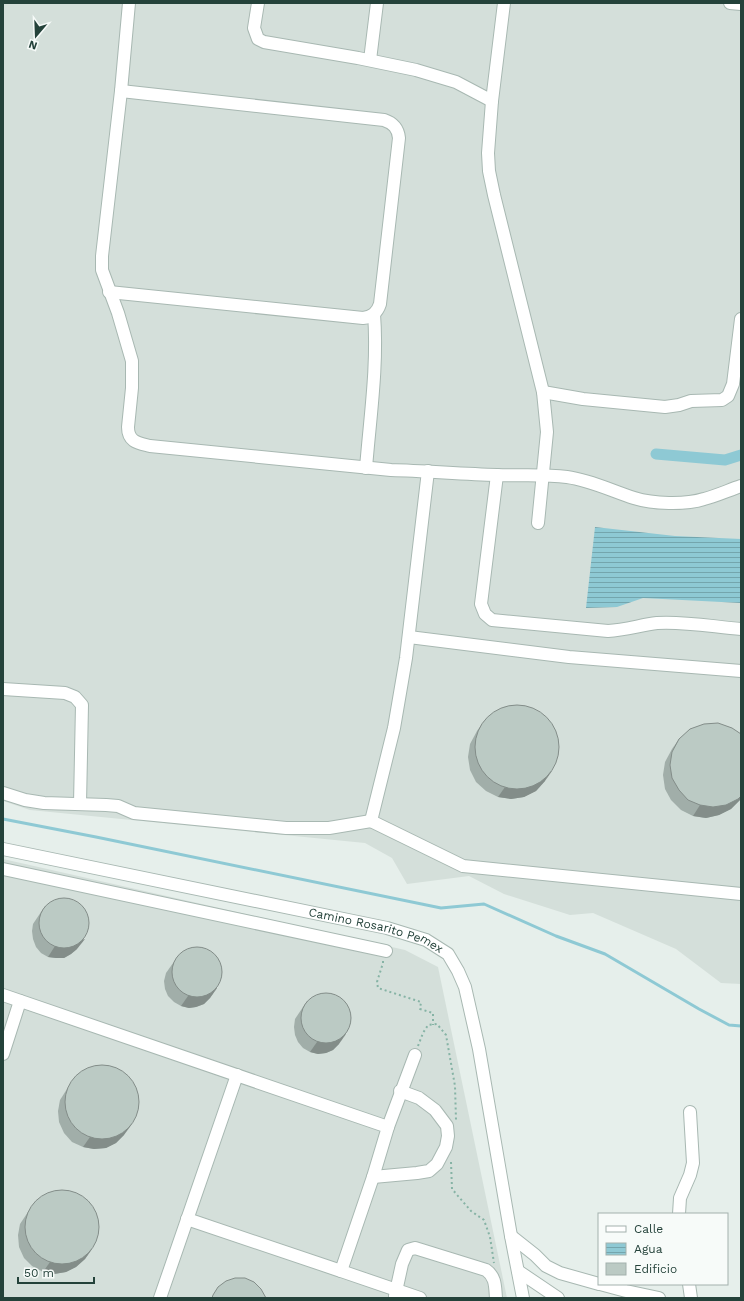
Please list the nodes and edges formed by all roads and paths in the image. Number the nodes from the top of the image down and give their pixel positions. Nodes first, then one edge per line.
1 (129, 3) edge
2 (258, 3) edge
3 (377, 3) edge
4 (504, 3) edge
5 (730, 3) edge
6 (741, 4) edge
7 (370, 60) junction
8 (121, 91) junction
9 (492, 101) junction
10 (109, 292) junction
11 (374, 314) junction
12 (741, 319) edge
13 (543, 392) junction
14 (366, 468) junction
15 (428, 471) junction
16 (497, 475) junction
17 (544, 475) junction
18 (741, 486) edge
19 (538, 523) dead end
20 (741, 630) edge
21 (409, 637) junction
22 (741, 672) edge
23 (3, 689) edge
24 (3, 793) edge
25 (80, 804) junction
26 (371, 821) junction
27 (3, 849) edge
28 (3, 869) edge
29 (741, 894) edge
30 (382, 950) joint
31 (3, 995) edge
32 (20, 1001) junction
33 (433, 1025) dead end
34 (3, 1054) edge
35 (415, 1055) dead end
36 (237, 1075) junction
37 (400, 1092) junction
38 (690, 1112) dead end
39 (388, 1127) junction
40 (373, 1177) junction
41 (679, 1213) edge
42 (187, 1219) junction
43 (511, 1236) junction
44 (341, 1271) junction
45 (518, 1271) junction
46 (598, 1283) edge
47 (604, 1285) edge
48 (688, 1285) edge
49 (396, 1294) edge
50 (160, 1298) edge
51 (420, 1298) edge
52 (496, 1298) edge
53 (523, 1298) edge
54 (558, 1298) edge
55 (659, 1298) edge
56 (691, 1298) edge

1 - 8 street
2 - 7 street
3 - 7 street
4 - 9 street
5 - 6 street
7 - 9 street
8 - 10 street
8 - 11 street
9 - 13 street
10 - 11 street
10 - 14 street
11 - 14 street
12 - 13 street
13 - 17 street
14 - 15 street
15 - 16 street
15 - 21 street
16 - 17 street
16 - 20 street
17 - 18 street
17 - 19 street
21 - 22 street
21 - 26 street
23 - 25 street
24 - 25 street
25 - 26 street
26 - 29 street
27 - 43 street, Camino Rosarito Pemex
28 - 30 street
30 - 33 path
31 - 32 street
32 - 34 street
32 - 36 street
35 - 37 street
36 - 39 street
36 - 42 street
37 - 39 street
37 - 40 street
38 - 41 street
39 - 40 street
40 - 44 street
42 - 44 street
42 - 50 street
43 - 45 street, Camino Rosarito Pemex
43 - 46 street
44 - 49 street
45 - 53 street, Camino Rosarito Pemex
45 - 54 street
47 - 55 street
48 - 56 street
49 - 51 street
49 - 52 street

